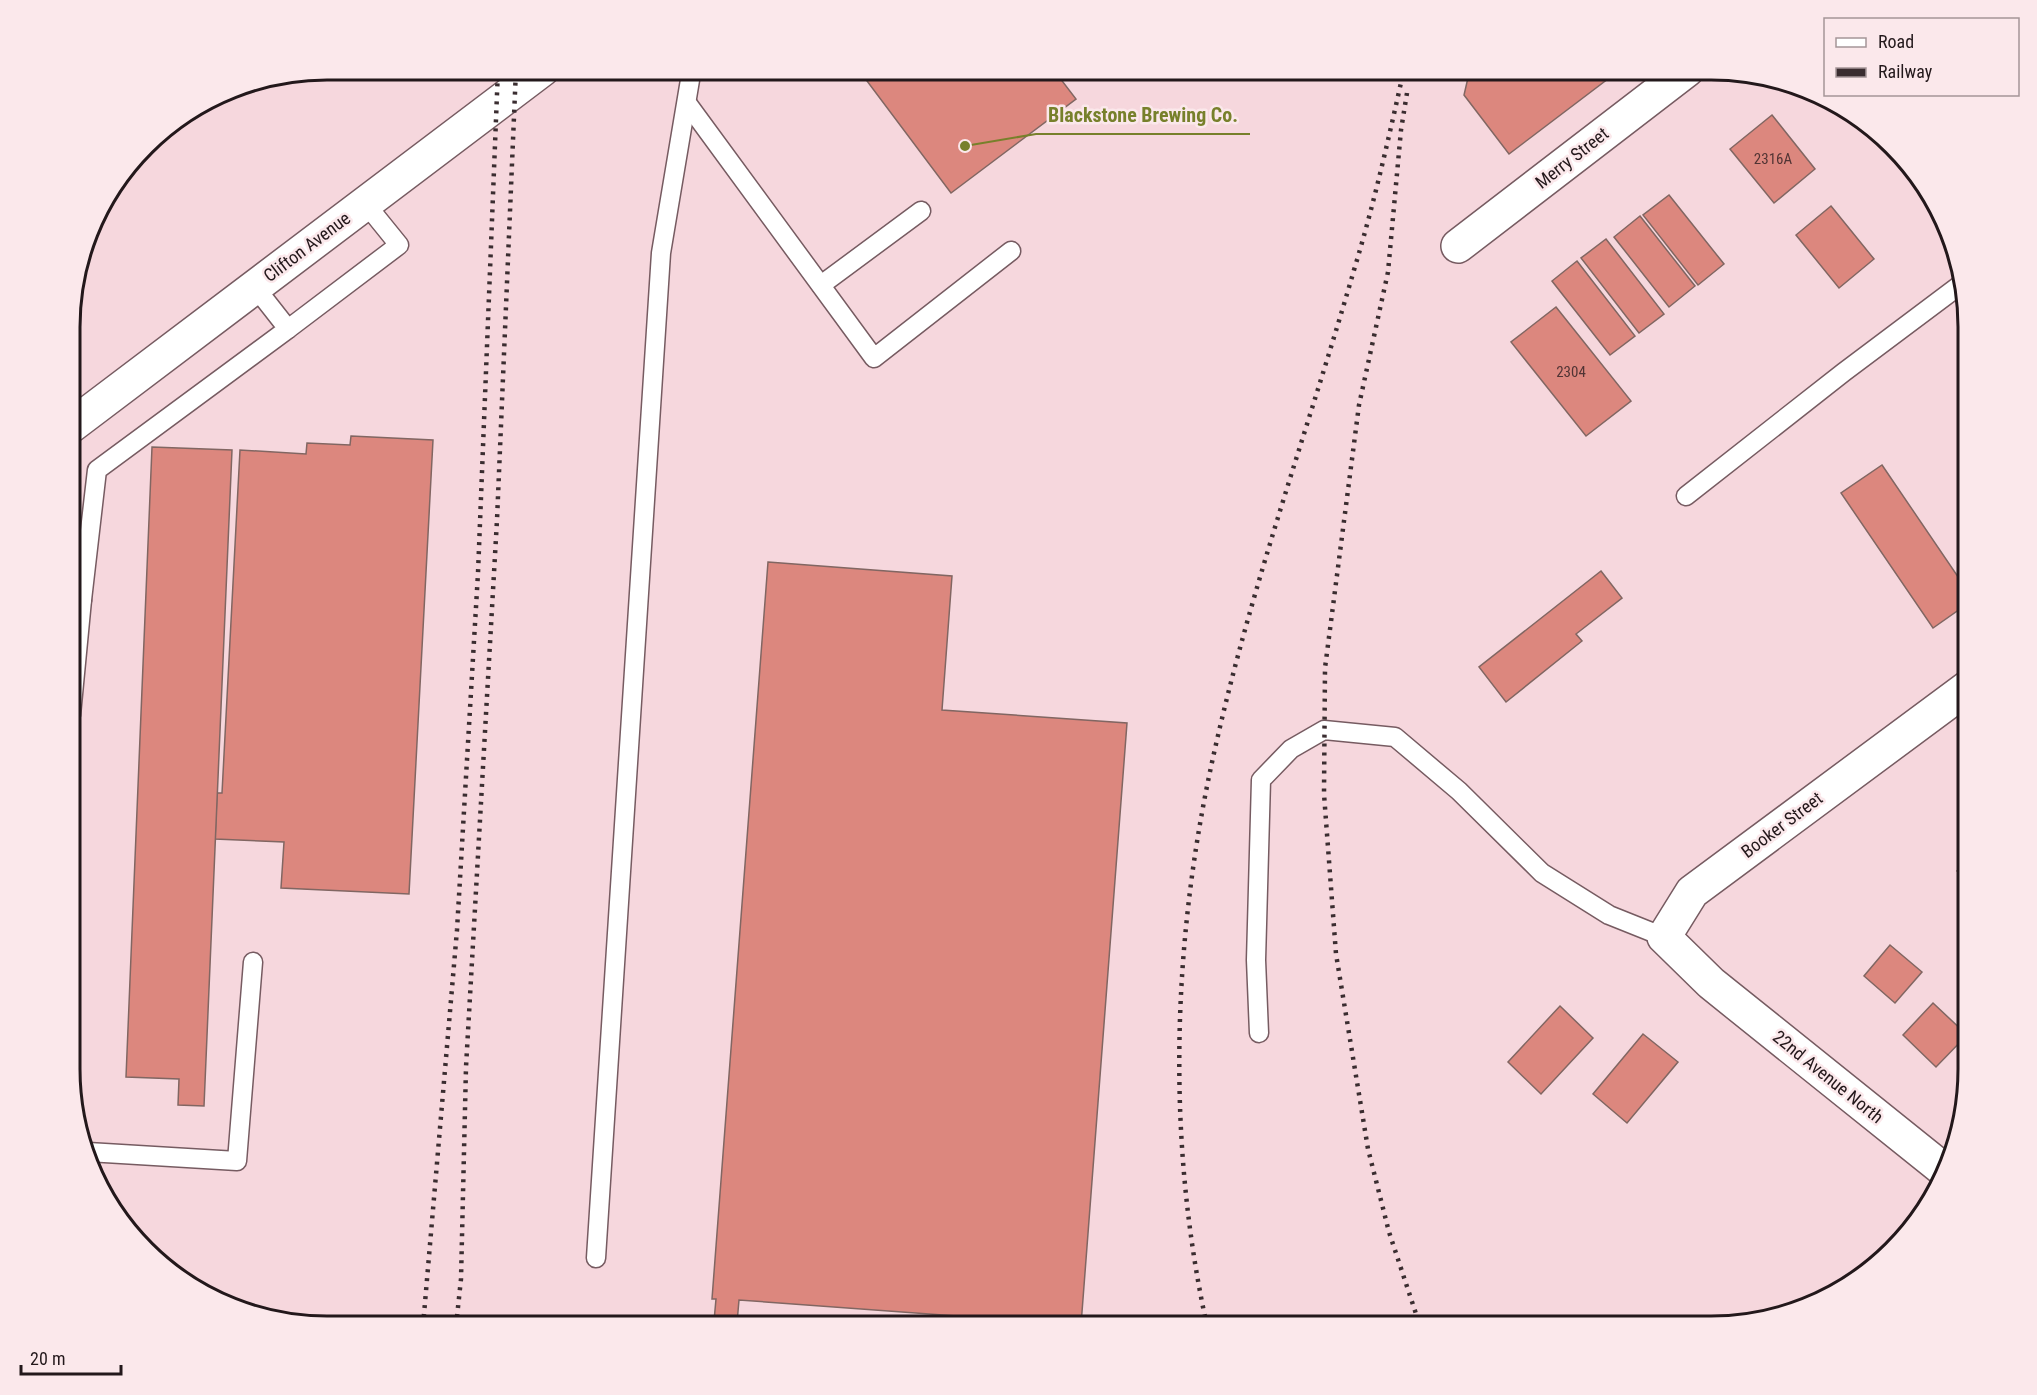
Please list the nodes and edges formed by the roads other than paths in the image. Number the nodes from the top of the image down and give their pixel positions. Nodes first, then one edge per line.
1 (528, 80) edge
2 (689, 80) edge
3 (1673, 80) edge
4 (687, 103) junction
5 (365, 203) junction
6 (921, 211) dead end
7 (1458, 246) dead end
8 (1011, 251) dead end
9 (821, 285) junction
10 (255, 287) junction
11 (1954, 289) edge
12 (288, 329) junction
13 (80, 419) edge
14 (1686, 496) dead end
15 (80, 580) edge
16 (1958, 695) edge
17 (1664, 937) junction
18 (253, 962) dead end
19 (1259, 1033) dead end
20 (94, 1152) edge
21 (1938, 1165) edge
22 (596, 1258) dead end

1 - 5 street, Clifton Avenue
2 - 4 lane
3 - 7 street, Merry Street
4 - 9 lane
4 - 22 lane
5 - 10 street, Clifton Avenue
5 - 12 lane
6 - 9 lane
8 - 9 lane
10 - 12 lane
10 - 13 street, Clifton Avenue
11 - 14 lane
12 - 15 lane
16 - 17 street, Booker Street
17 - 19 lane
17 - 21 street, 22nd Avenue North
18 - 20 lane

